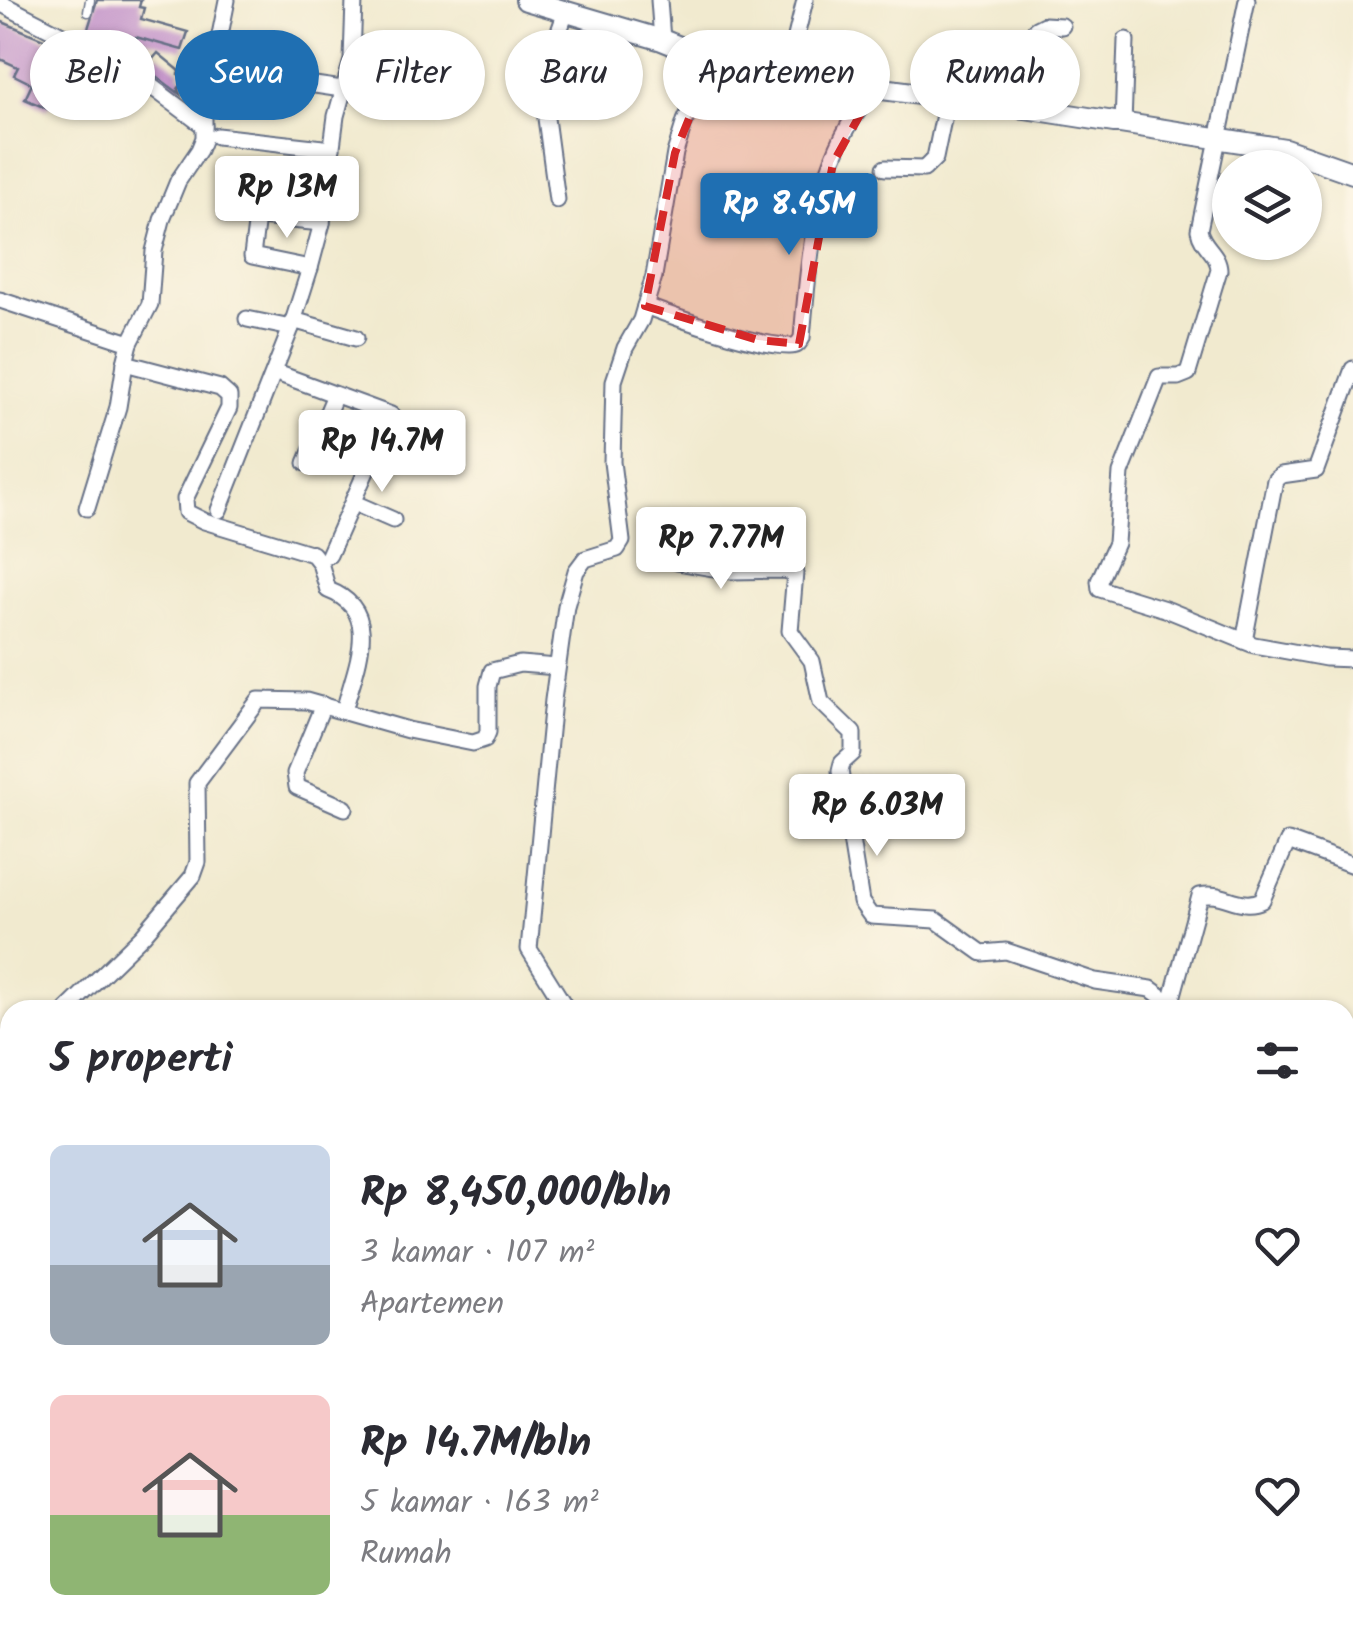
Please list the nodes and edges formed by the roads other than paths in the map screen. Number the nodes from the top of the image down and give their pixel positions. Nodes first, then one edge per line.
1 (90, 0) edge
2 (227, 0) edge
3 (354, 0) edge
4 (526, 0) edge
5 (659, 0) edge
6 (805, 0) edge
7 (1247, 0) edge
8 (0, 3) edge
9 (560, 10) junction
10 (88, 12) dead end
11 (1062, 26) dead end
12 (221, 30) edge
13 (353, 30) edge
14 (798, 30) edge
15 (1036, 30) edge
16 (662, 40) joint
17 (1126, 40) dead end
18 (339, 107) edge
19 (1080, 117) edge
20 (211, 120) edge
21 (685, 120) edge
22 (853, 120) edge
23 (943, 120) edge
24 (1123, 124) junction
25 (210, 131) junction
26 (1216, 138) junction
27 (332, 149) junction
28 (885, 168) dead end
29 (1353, 174) edge
30 (558, 200) dead end
31 (227, 214) dead end
32 (258, 217) junction
33 (322, 222) junction
34 (310, 268) junction
35 (0, 300) edge
36 (645, 306) junction
37 (246, 319) dead end
38 (292, 324) junction
39 (356, 338) dead end
40 (130, 344) junction
41 (125, 363) junction
42 (1353, 369) edge
43 (274, 372) junction
44 (335, 394) junction
45 (306, 463) dead end
46 (354, 504) junction
47 (87, 508) dead end
48 (219, 510) dead end
49 (393, 520) dead end
50 (329, 555) dead end
51 (678, 562) dead end
52 (1244, 641) junction
53 (1353, 658) edge
54 (558, 667) junction
55 (322, 705) junction
56 (344, 711) junction
57 (345, 808) dead end
58 (1353, 865) edge
59 (76, 1000) edge
60 (561, 1000) edge
61 (1167, 1000) edge
62 (1177, 1000) edge

1 - 10 lane
2 - 12 street
3 - 13 street
4 - 9 main road
5 - 16 street
6 - 14 street
7 - 26 street
8 - 25 street
9 - 16 main road
9 - 30 street
11 - 15 street
17 - 24 street
18 - 27 street
19 - 24 main road
20 - 25 street
21 - 36 street
22 - 36 street
23 - 28 street
24 - 26 main road
25 - 27 street
25 - 40 street
26 - 29 main road
26 - 52 street
27 - 33 street
31 - 32 street
32 - 33 street
32 - 34 street
33 - 34 street
34 - 38 street
35 - 40 street
36 - 54 street
37 - 38 street
38 - 39 street
38 - 43 street
40 - 41 street
41 - 47 street
41 - 56 street
42 - 52 street
43 - 44 street
43 - 48 street
44 - 45 street
44 - 46 street
46 - 49 street
46 - 50 street
51 - 61 street
52 - 53 street
54 - 56 street
54 - 60 street
55 - 56 street
55 - 57 street
55 - 59 street
58 - 62 street

